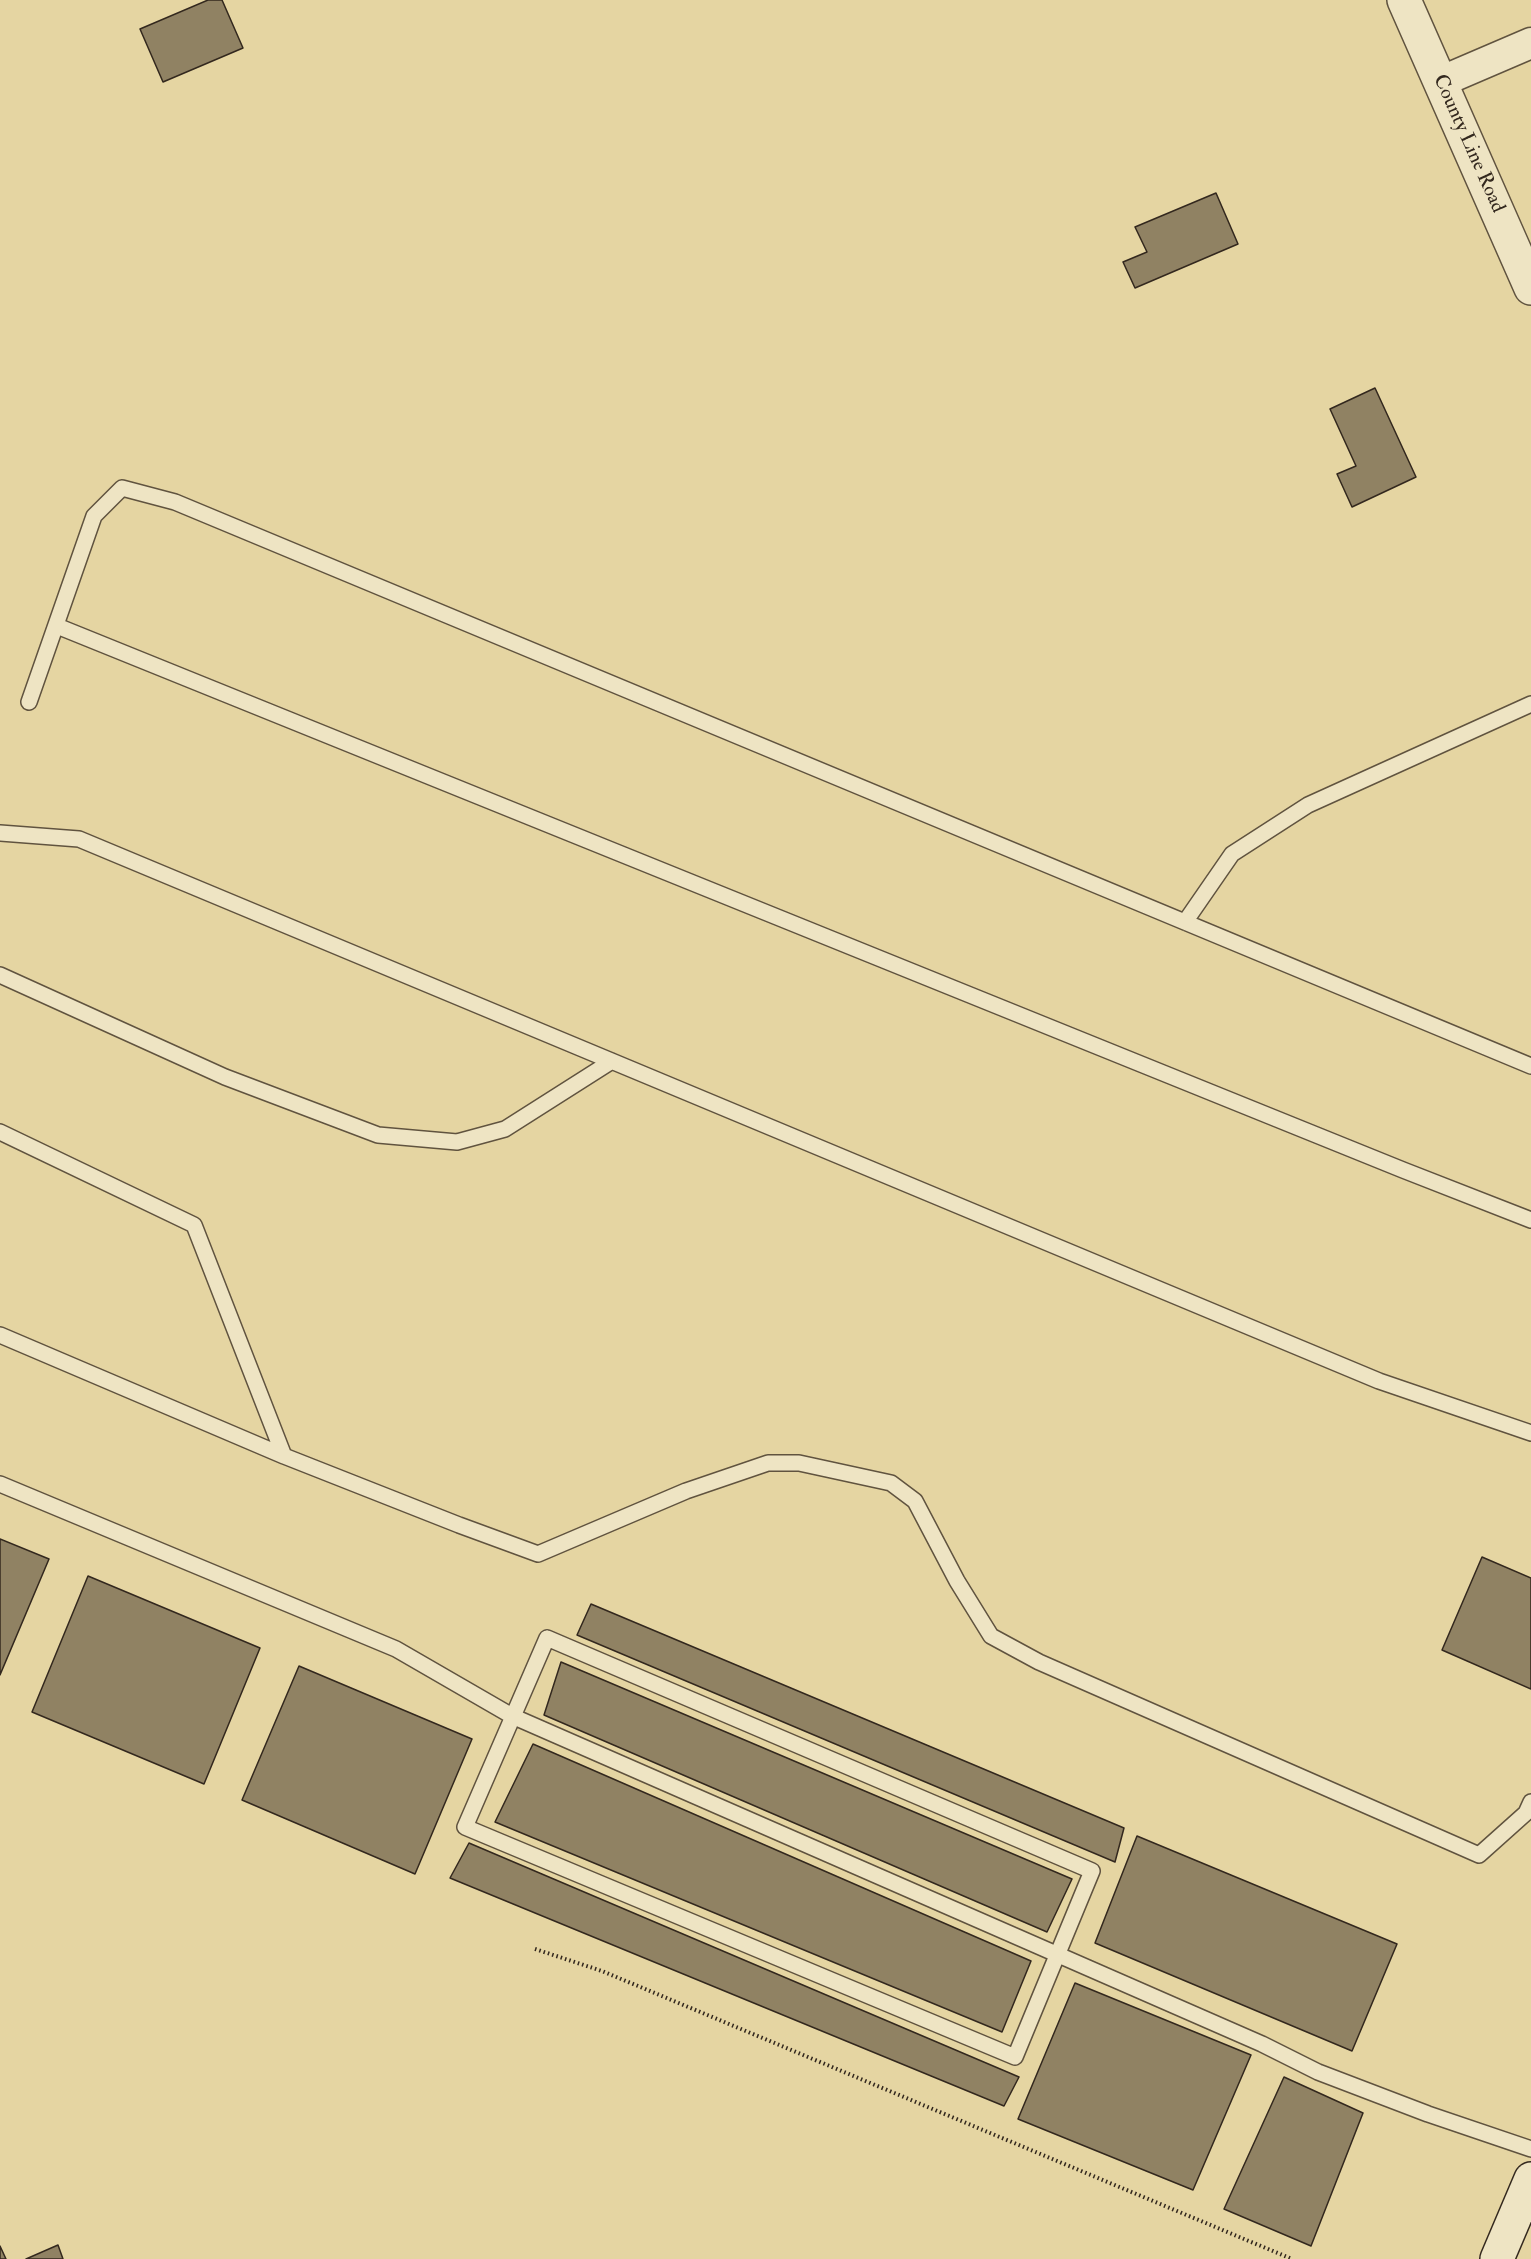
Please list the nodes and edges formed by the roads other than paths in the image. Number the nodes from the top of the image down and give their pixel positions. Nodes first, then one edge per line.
1 (1404, 0) edge
2 (1531, 43) edge
3 (1440, 82) junction
4 (1531, 288) edge
5 (57, 626) junction
6 (29, 702) dead end
7 (1531, 704) edge
8 (0, 833) edge
9 (1185, 922) junction
10 (0, 975) edge
11 (612, 1061) junction
12 (1531, 1066) edge
13 (0, 1132) edge
14 (1531, 1220) edge
15 (0, 1335) edge
16 (1531, 1433) edge
17 (284, 1456) junction
18 (0, 1484) edge
19 (512, 1716) junction
20 (1531, 1802) edge
21 (1056, 1956) junction
22 (1531, 2149) edge
23 (1531, 2179) edge
24 (1497, 2259) edge

1 - 3 street, County Line Road
2 - 3 street
3 - 4 street, County Line Road
5 - 6 lane
5 - 9 lane
5 - 14 lane
7 - 9 lane
8 - 11 lane
9 - 12 lane
10 - 11 lane
11 - 16 lane
13 - 17 lane
15 - 17 lane
17 - 20 lane
18 - 19 lane
19 - 21 lane
19 - 21 lane
19 - 21 lane
21 - 22 lane
23 - 24 street

